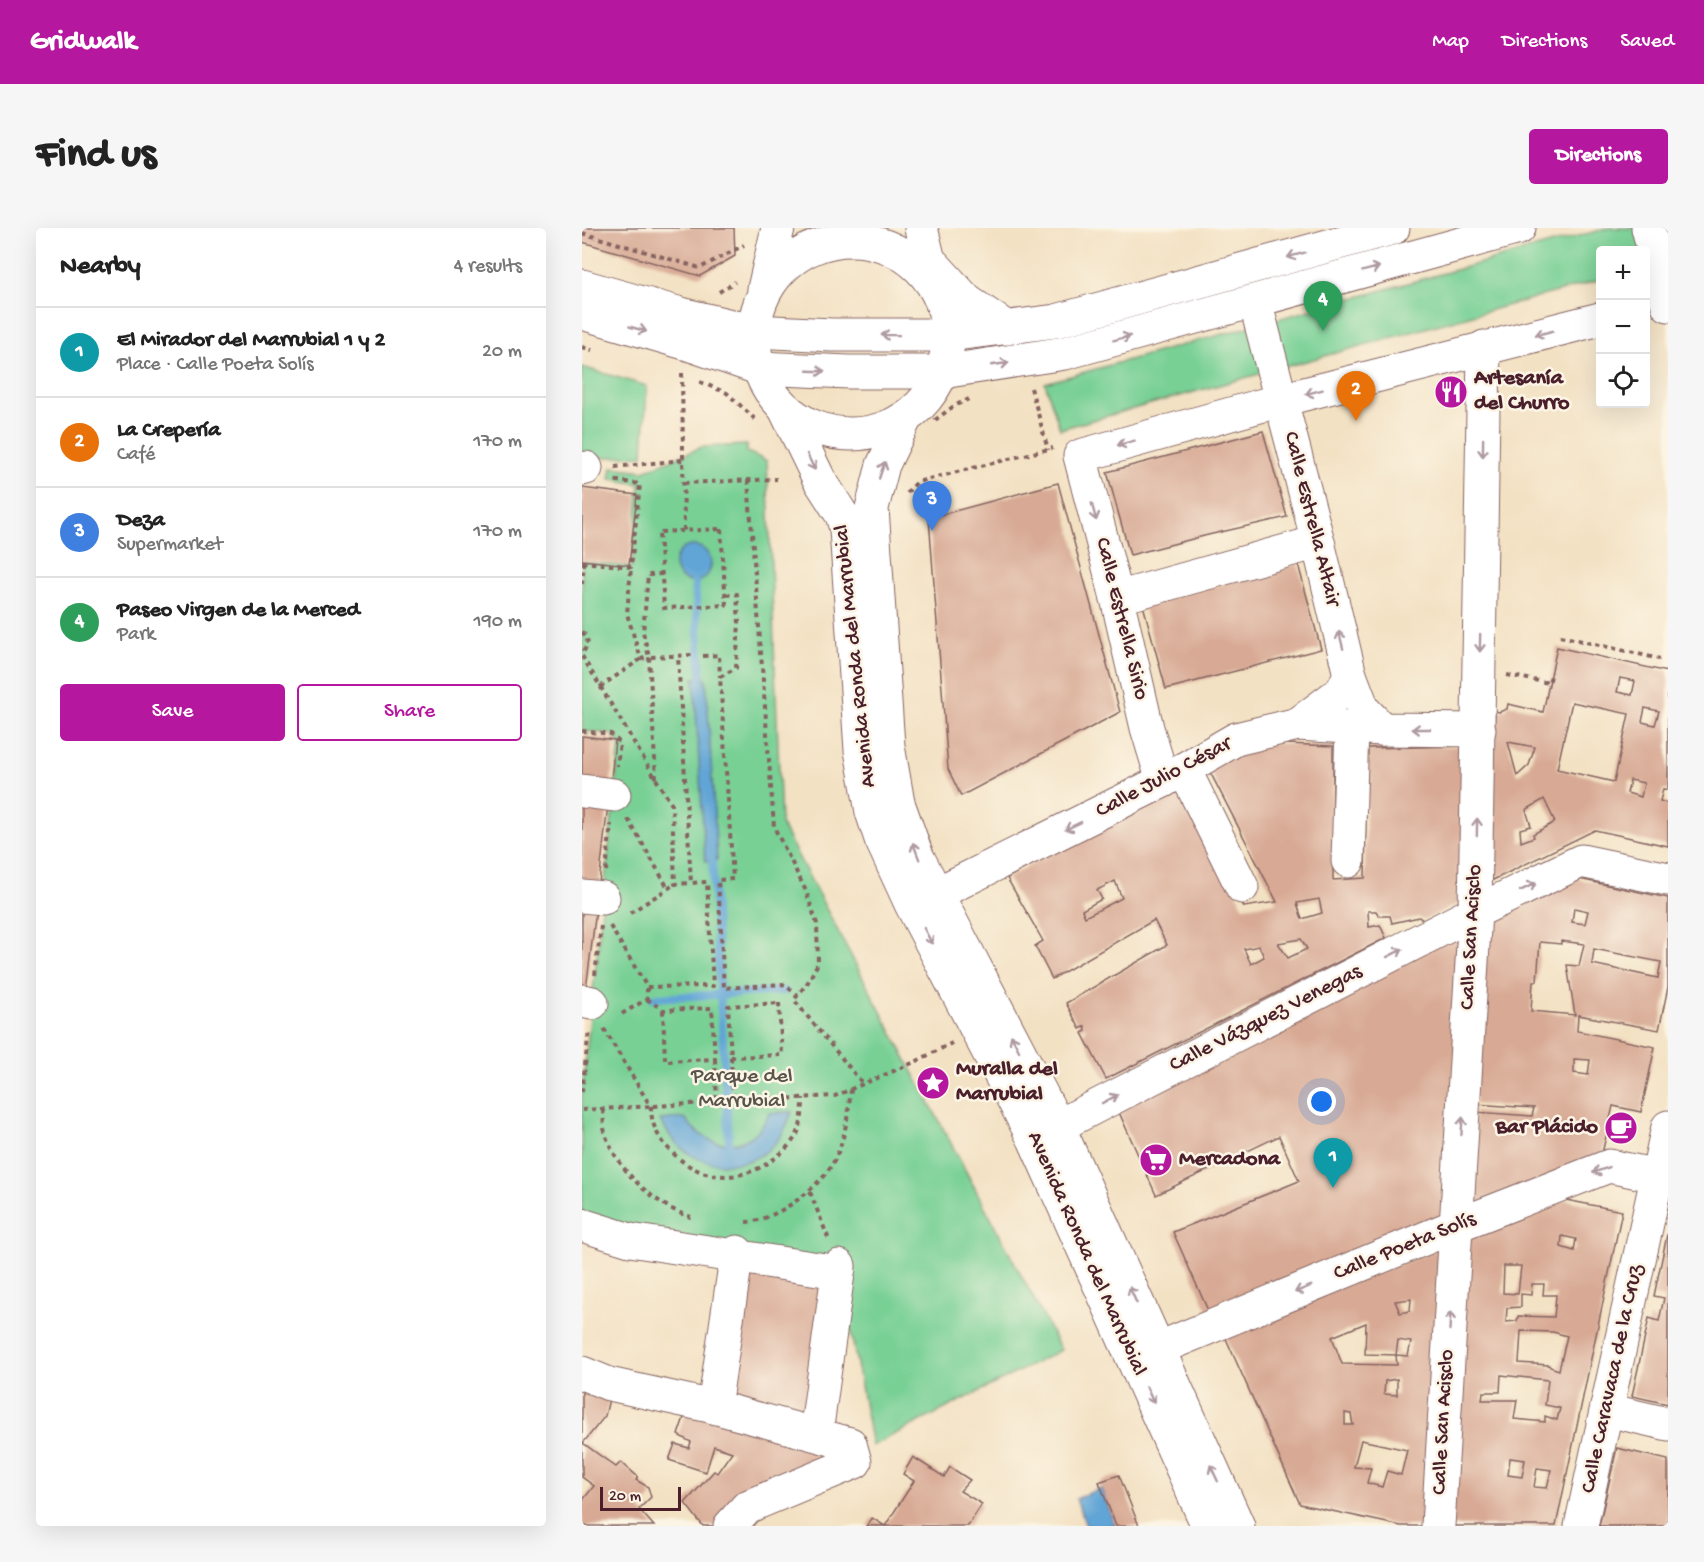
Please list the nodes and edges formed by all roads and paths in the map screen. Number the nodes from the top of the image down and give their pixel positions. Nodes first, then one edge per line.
1 (778, 228) edge
2 (1393, 228) edge
3 (1519, 228) edge
4 (1648, 228) edge
5 (582, 233) edge
6 (925, 243) edge
7 (745, 245) dead end
8 (752, 285) junction
9 (582, 286) edge
10 (712, 293) dead end
11 (937, 293) junction
12 (1255, 301) junction
13 (1668, 303) edge
14 (1650, 307) edge
15 (582, 313) edge
16 (1596, 320) edge
17 (1007, 328) junction
18 (753, 331) junction
19 (948, 335) junction
20 (1484, 347) junction
21 (758, 368) junction
22 (942, 372) junction
23 (681, 375) dead end
24 (1030, 381) dead end
25 (973, 398) dead end
26 (1281, 400) junction
27 (784, 409) junction
28 (918, 421) junction
29 (1048, 450) junction
30 (1069, 451) junction
31 (683, 460) junction
32 (593, 468) edge
33 (777, 479) dead end
34 (748, 480) junction
35 (684, 483) junction
36 (905, 495) dead end
37 (684, 531) junction
38 (1318, 542) junction
39 (583, 562) edge
40 (632, 567) junction
41 (662, 574) junction
42 (582, 584) edge
43 (726, 595) junction
44 (1117, 598) junction
45 (582, 632) edge
46 (1560, 636) dead end
47 (582, 655) edge
48 (693, 655) dead end
49 (678, 656) junction
50 (703, 656) dead end
51 (649, 657) junction
52 (640, 659) junction
53 (1660, 659) dead end
54 (1480, 669) junction
55 (1552, 672) dead end
56 (1350, 675) junction
57 (720, 677) junction
58 (600, 687) junction
59 (1144, 714) junction
60 (1298, 724) junction
61 (1367, 728) junction
62 (1479, 730) junction
63 (1236, 739) junction
64 (1173, 775) junction
65 (656, 779) junction
66 (582, 791) edge
67 (614, 795) joint
68 (1348, 861) dead end
69 (1668, 879) edge
70 (691, 883) junction
71 (675, 884) junction
72 (1242, 887) dead end
73 (668, 888) junction
74 (936, 894) junction
75 (1475, 912) junction
76 (607, 913) edge
77 (648, 987) junction
78 (798, 995) junction
79 (647, 999) junction
80 (663, 1010) junction
81 (960, 1039) dead end
82 (731, 1057) junction
83 (715, 1059) junction
84 (863, 1084) junction
85 (851, 1089) junction
86 (803, 1098) junction
87 (732, 1102) junction
88 (718, 1103) junction
89 (651, 1107) junction
90 (582, 1110) edge
91 (603, 1110) junction
92 (1058, 1126) junction
93 (1663, 1167) edge
94 (810, 1191) junction
95 (698, 1218) dead end
96 (582, 1225) edge
97 (1455, 1226) junction
98 (738, 1243) junction
99 (839, 1269) junction
100 (1157, 1349) junction
101 (595, 1378) edge
102 (714, 1407) junction
103 (1607, 1410) junction
104 (1668, 1424) edge
105 (816, 1434) junction
106 (730, 1526) edge
107 (1208, 1526) edge
108 (1238, 1526) edge
109 (1437, 1526) edge
110 (1581, 1526) edge

1 - 8 street
2 -> 17 street
12 -> 3 street
4 - 13 street
5 - 7 path
6 - 11 street
6 - 17 street
8 - 10 path
8 - 11 street
8 - 18 street
9 - 18 street
11 - 19 street
22 -> 12 street
12 - 26 street, Calle Estrella Altair
13 - 14 street
15 -> 21 street
16 -> 20 street
17 - 19 street
19 -> 18 street
18 - 21 street
19 - 22 street
20 -> 26 street
20 -> 54 street, Calle San Acisclo
21 -> 22 street
21 - 27 street
22 - 28 street
23 - 31 path
24 - 29 path
25 - 28 path
26 -> 30 street
26 - 38 street, Calle Estrella Altair
27 - 28 street
27 -> 107 street, Avenida Ronda del Marrubial
74 -> 28 street, Avenida Ronda del Marrubial
29 - 30 path
29 - 36 path
30 -> 44 street, Calle Estrella Sirio
31 - 32 path
31 - 35 path
32 - 40 path
33 - 34 path
34 - 35 path
34 - 78 path
35 - 37 path
37 - 41 path
37 - 43 path
38 - 44 street
56 -> 38 street, Calle Estrella Altair
39 - 40 path
39 - 42 path
40 - 52 path
41 - 43 path
41 - 51 path
43 - 57 path
44 - 59 street, Calle Estrella Sirio
45 - 47 path
46 - 53 path
47 - 58 path
48 - 49 path
49 - 51 path
49 - 70 path
50 - 57 path
51 - 52 path
51 - 65 path
52 - 58 path
54 - 55 path
54 - 62 street, Calle San Acisclo
56 - 60 street
56 - 61 street, Calle Estrella Altair
57 - 78 path
58 - 65 path
59 - 63 street
59 - 64 street, Calle Estrella Sirio
60 - 61 street, Calle Julio César
60 - 63 street, Calle Julio César
62 -> 61 street, Calle Julio César
61 - 68 street
75 -> 62 street, Calle San Acisclo
63 - 64 street, Calle Julio César
64 - 72 street, Calle Estrella Sirio
64 -> 74 street, Calle Julio César
65 - 71 path
66 - 67 street
67 - 73 path
75 -> 69 street, Calle Vázquez Venegas
70 - 71 path
70 - 77 path
71 - 73 path
73 - 76 path
92 -> 74 street, Avenida Ronda del Marrubial
92 -> 75 street, Calle Vázquez Venegas
97 -> 75 street, Calle San Acisclo
76 - 77 path
77 - 79 path
78 - 84 path
79 - 80 path
79 - 89 path
80 - 83 path
80 - 83 path
81 - 84 path
82 - 82 path
82 - 87 path
83 - 88 path
84 - 85 path
85 - 86 path
85 - 94 path
86 - 87 path
86 - 89 path
87 - 88 path
88 - 89 path
89 - 91 path
90 - 91 path
91 - 95 path
100 -> 92 street, Avenida Ronda del Marrubial
93 -> 97 street, Calle Poeta Solís
93 - 103 street, Calle Caravaca de la Cruz
94 - 98 path
94 - 99 path
96 - 98 street
97 -> 100 street, Calle Poeta Solís
109 -> 97 street, Calle San Acisclo
98 - 99 street
98 - 102 street
99 - 105 street
108 -> 100 street, Avenida Ronda del Marrubial
101 - 102 street
102 - 105 street
103 - 104 street
103 - 110 street, Calle Caravaca de la Cruz
105 - 106 street

